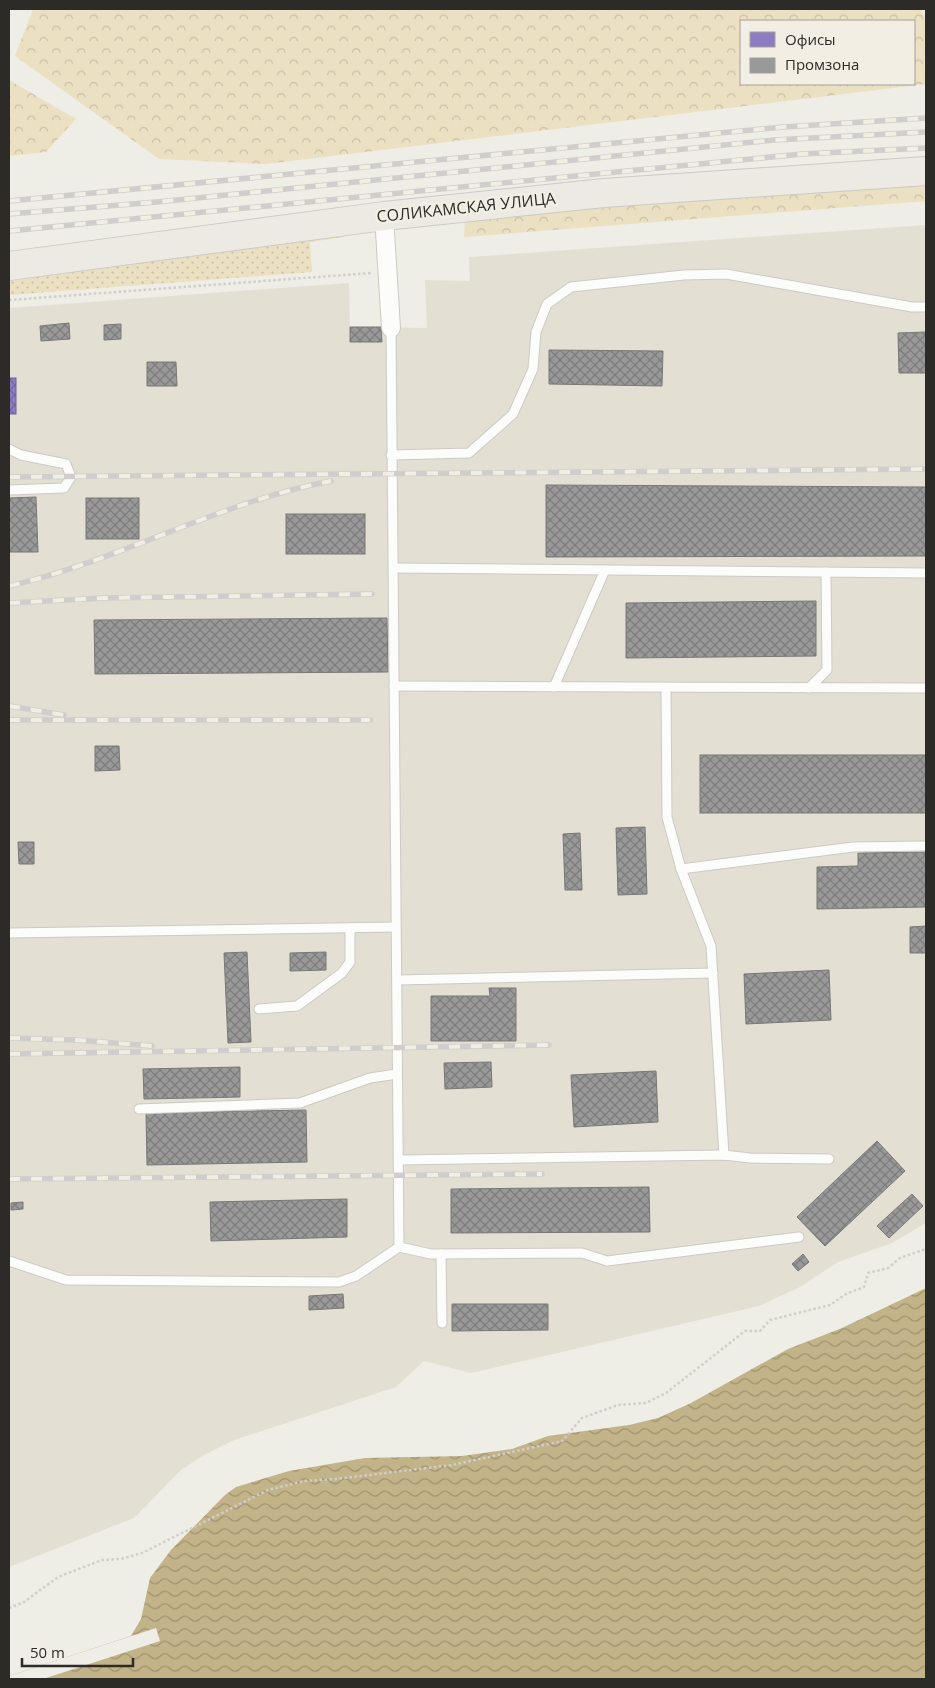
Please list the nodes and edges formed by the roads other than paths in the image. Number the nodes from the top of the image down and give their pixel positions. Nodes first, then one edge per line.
1 (926, 171) edge
2 (384, 216) junction
3 (9, 266) edge
4 (926, 308) edge
5 (391, 328) joint
6 (9, 449) edge
7 (391, 455) junction
8 (9, 490) edge
9 (394, 568) junction
10 (605, 570) junction
11 (826, 572) junction
12 (926, 573) edge
13 (394, 686) junction
14 (554, 687) junction
15 (666, 688) junction
16 (809, 688) junction
17 (926, 688) edge
18 (926, 846) edge
19 (681, 869) junction
20 (395, 927) junction
21 (350, 928) junction
22 (9, 933) edge
23 (713, 973) junction
24 (397, 980) junction
25 (259, 1009) dead end
26 (397, 1074) junction
27 (140, 1109) dead end
28 (724, 1155) junction
29 (829, 1159) dead end
30 (399, 1160) junction
31 (799, 1237) dead end
32 (399, 1247) junction
33 (441, 1254) junction
34 (9, 1261) edge
35 (442, 1323) dead end

1 - 2 main road, СОЛИКАМСКАЯ УЛИЦА
2 - 3 main road, СОЛИКАМСКАЯ УЛИЦА
2 - 5 street
4 - 7 lane
5 - 7 lane
6 - 8 lane
7 - 9 lane
9 - 10 lane
9 - 13 lane
10 - 11 lane
10 - 14 lane
11 - 12 lane
11 - 16 lane
13 - 14 lane
13 - 20 lane
14 - 15 lane
15 - 16 lane
15 - 19 lane
16 - 17 lane
18 - 19 lane
19 - 23 lane
20 - 21 lane
20 - 24 lane
21 - 22 lane
21 - 25 lane
23 - 24 lane
23 - 28 lane
24 - 26 lane
26 - 27 lane
26 - 30 lane
28 - 29 lane
28 - 30 lane
30 - 32 lane
31 - 33 lane
32 - 33 lane
32 - 34 lane
33 - 35 lane

